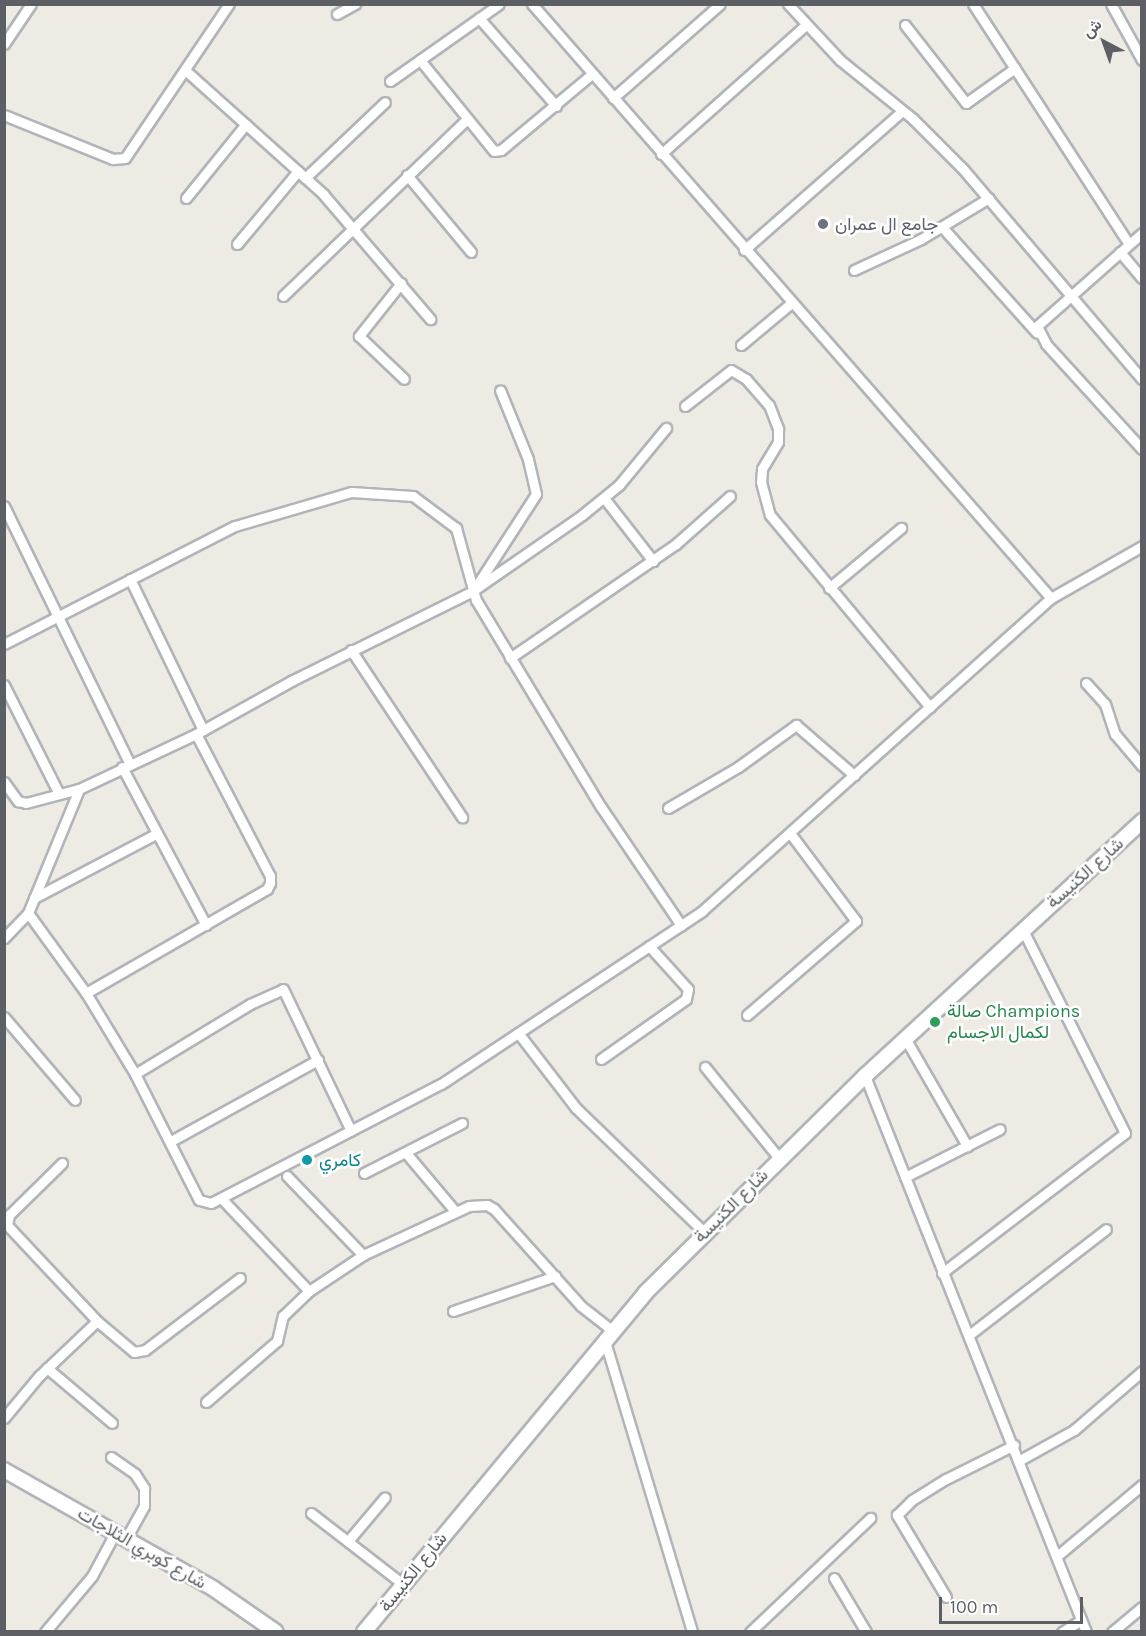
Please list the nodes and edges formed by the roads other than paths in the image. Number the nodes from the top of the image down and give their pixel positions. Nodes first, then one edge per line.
1 (31, 4) edge
2 (229, 4) edge
3 (355, 4) edge
4 (499, 4) edge
5 (532, 4) edge
6 (720, 4) edge
7 (788, 4) edge
8 (973, 4) edge
9 (1111, 4) edge
10 (337, 14) dead end
11 (479, 18) junction
12 (905, 24) dead end
13 (806, 25) junction
14 (4, 44) edge
15 (420, 60) junction
16 (1142, 60) edge
17 (1016, 68) junction
18 (185, 70) junction
19 (592, 74) junction
20 (390, 81) dead end
21 (613, 98) junction
22 (385, 102) dead end
23 (556, 106) junction
24 (902, 111) junction
25 (4, 115) edge
26 (467, 119) junction
27 (246, 124) junction
28 (661, 154) junction
29 (301, 174) junction
30 (407, 176) junction
31 (186, 198) dead end
32 (989, 198) junction
33 (353, 226) junction
34 (942, 227) junction
35 (1142, 234) edge
36 (237, 244) dead end
37 (1129, 244) junction
38 (744, 250) junction
39 (471, 252) dead end
40 (1120, 252) junction
41 (854, 270) dead end
42 (1142, 278) edge
43 (401, 283) junction
44 (283, 296) dead end
45 (1070, 297) junction
46 (790, 303) junction
47 (430, 319) dead end
48 (1037, 333) junction
49 (741, 345) dead end
50 (1142, 379) edge
51 (404, 380) dead end
52 (500, 390) dead end
53 (685, 406) dead end
54 (666, 428) dead end
55 (1142, 449) edge
56 (730, 496) dead end
57 (604, 498) junction
58 (4, 506) edge
59 (901, 528) dead end
60 (1142, 546) edge
61 (653, 561) junction
62 (130, 579) junction
63 (829, 588) junction
64 (473, 591) junction
65 (1051, 598) junction
66 (58, 615) junction
67 (4, 644) edge
68 (351, 650) junction
69 (510, 658) junction
70 (1086, 683) dead end
71 (4, 685) edge
72 (930, 707) junction
73 (200, 732) junction
74 (126, 765) junction
75 (1142, 766) edge
76 (854, 775) junction
77 (4, 782) edge
78 (79, 789) junction
79 (59, 794) junction
80 (668, 808) dead end
81 (462, 817) dead end
82 (1142, 821) edge
83 (790, 833) junction
84 (156, 834) junction
85 (34, 898) junction
86 (28, 913) junction
87 (206, 925) junction
88 (681, 925) junction
89 (1023, 930) junction
90 (4, 938) edge
91 (649, 946) junction
92 (86, 993) junction
93 (747, 1015) dead end
94 (4, 1017) edge
95 (519, 1034) junction
96 (905, 1038) junction
97 (601, 1059) dead end
98 (318, 1060) junction
99 (705, 1067) dead end
100 (135, 1074) junction
101 (865, 1076) junction
102 (75, 1100) dead end
103 (462, 1123) dead end
104 (999, 1129) dead end
105 (351, 1131) junction
106 (171, 1141) junction
107 (967, 1146) junction
108 (406, 1153) junction
109 (779, 1158) junction
110 (62, 1163) dead end
111 (364, 1173) dead end
112 (287, 1176) dead end
113 (905, 1177) junction
114 (221, 1198) junction
115 (455, 1211) junction
116 (1106, 1229) dead end
117 (704, 1232) junction
118 (363, 1255) junction
119 (942, 1273) junction
120 (555, 1276) junction
121 (240, 1278) dead end
122 (309, 1292) junction
123 (453, 1311) dead end
124 (97, 1321) junction
125 (608, 1334) junction
126 (969, 1335) junction
127 (47, 1368) junction
128 (1142, 1371) edge
129 (206, 1402) dead end
130 (4, 1418) edge
131 (112, 1423) dead end
132 (1014, 1445) junction
133 (111, 1457) dead end
134 (1020, 1460) junction
135 (4, 1470) edge
136 (1142, 1485) edge
137 (385, 1497) dead end
138 (311, 1513) dead end
139 (870, 1518) dead end
140 (120, 1536) junction
141 (348, 1541) junction
142 (1057, 1556) junction
143 (834, 1578) dead end
144 (403, 1584) junction
145 (946, 1597) dead end
146 (1142, 1607) edge
147 (1081, 1620) junction
148 (45, 1632) edge
149 (276, 1632) edge
150 (364, 1632) edge
151 (692, 1632) edge
152 (750, 1632) edge
153 (866, 1632) edge
154 (1062, 1632) edge
155 (1086, 1632) edge
156 (1112, 1632) edge

1 - 14 street
2 - 18 street
3 - 10 street
4 - 11 street
5 - 19 street
6 - 21 street
7 - 13 street
8 - 17 street
9 - 16 street
11 - 15 street
11 - 23 street
12 - 17 street
13 - 24 street
13 - 28 street
15 - 20 street
15 - 26 street
17 - 37 street
18 - 25 street
18 - 27 street
19 - 21 street
19 - 23 street
21 - 28 street
22 - 29 street
23 - 26 street
24 - 32 street
24 - 38 street
26 - 30 street
27 - 29 street
27 - 31 street
28 - 38 street
29 - 33 street
29 - 36 street
30 - 33 street
30 - 39 street
32 - 34 street
32 - 45 street
33 - 43 street
33 - 44 street
34 - 41 street
34 - 48 street
35 - 37 street
37 - 40 street
38 - 46 street
40 - 42 street
40 - 45 street
43 - 47 street
43 - 51 street
45 - 48 street
45 - 50 street
46 - 49 street
46 - 65 street
48 - 55 street
52 - 64 street
53 - 63 street
54 - 57 street
56 - 61 street
57 - 61 street
57 - 64 street
58 - 66 street
59 - 63 street
60 - 65 street
61 - 69 street
62 - 64 street
62 - 66 street
62 - 73 street
63 - 72 street
64 - 68 street
64 - 69 street
65 - 72 street
66 - 67 street
66 - 74 street
68 - 73 street
68 - 81 street
69 - 88 street
70 - 75 street
71 - 79 street
72 - 76 street
73 - 74 street
73 - 87 street
74 - 78 street
74 - 84 street
76 - 80 street
76 - 83 street
77 - 79 street
78 - 79 street
78 - 85 street
82 - 89 main road, شارع الكنيسة
83 - 88 street
83 - 93 street
84 - 85 street
84 - 87 street
85 - 86 street
86 - 90 street
86 - 92 street
87 - 92 street
88 - 91 street
89 - 96 main road, شارع الكنيسة
89 - 119 street
91 - 95 street
91 - 97 street
92 - 100 street
94 - 102 street
95 - 105 street
95 - 117 street
96 - 101 main road, شارع الكنيسة
96 - 107 street
98 - 100 street
98 - 105 street
98 - 106 street
99 - 109 street
100 - 106 street
101 - 109 main road, شارع الكنيسة
101 - 113 street
103 - 108 street
104 - 107 street
105 - 114 street
106 - 114 street
107 - 113 street
108 - 111 street
108 - 115 street
109 - 117 main road, شارع الكنيسة
110 - 124 street
112 - 118 street
113 - 119 street
114 - 122 street
115 - 118 street
115 - 120 street
116 - 126 street
117 - 125 main road, شارع الكنيسة
118 - 122 street
119 - 126 street
120 - 123 street
120 - 125 street
121 - 124 street
122 - 129 street
124 - 127 street
125 - 144 main road, شارع الكنيسة
125 - 151 street
126 - 132 street
127 - 130 street
127 - 131 street
128 - 134 street
132 - 134 street
132 - 145 street
133 - 140 street
134 - 142 street
135 - 140 main road, شارع كوبري الثلاجات
136 - 142 street
137 - 141 street
138 - 141 street
139 - 152 street
140 - 148 street
140 - 149 main road, شارع كوبري الثلاجات
141 - 144 street
142 - 147 street
143 - 153 street
144 - 150 main road, شارع الكنيسة
146 - 156 street
147 - 154 street
147 - 155 street

